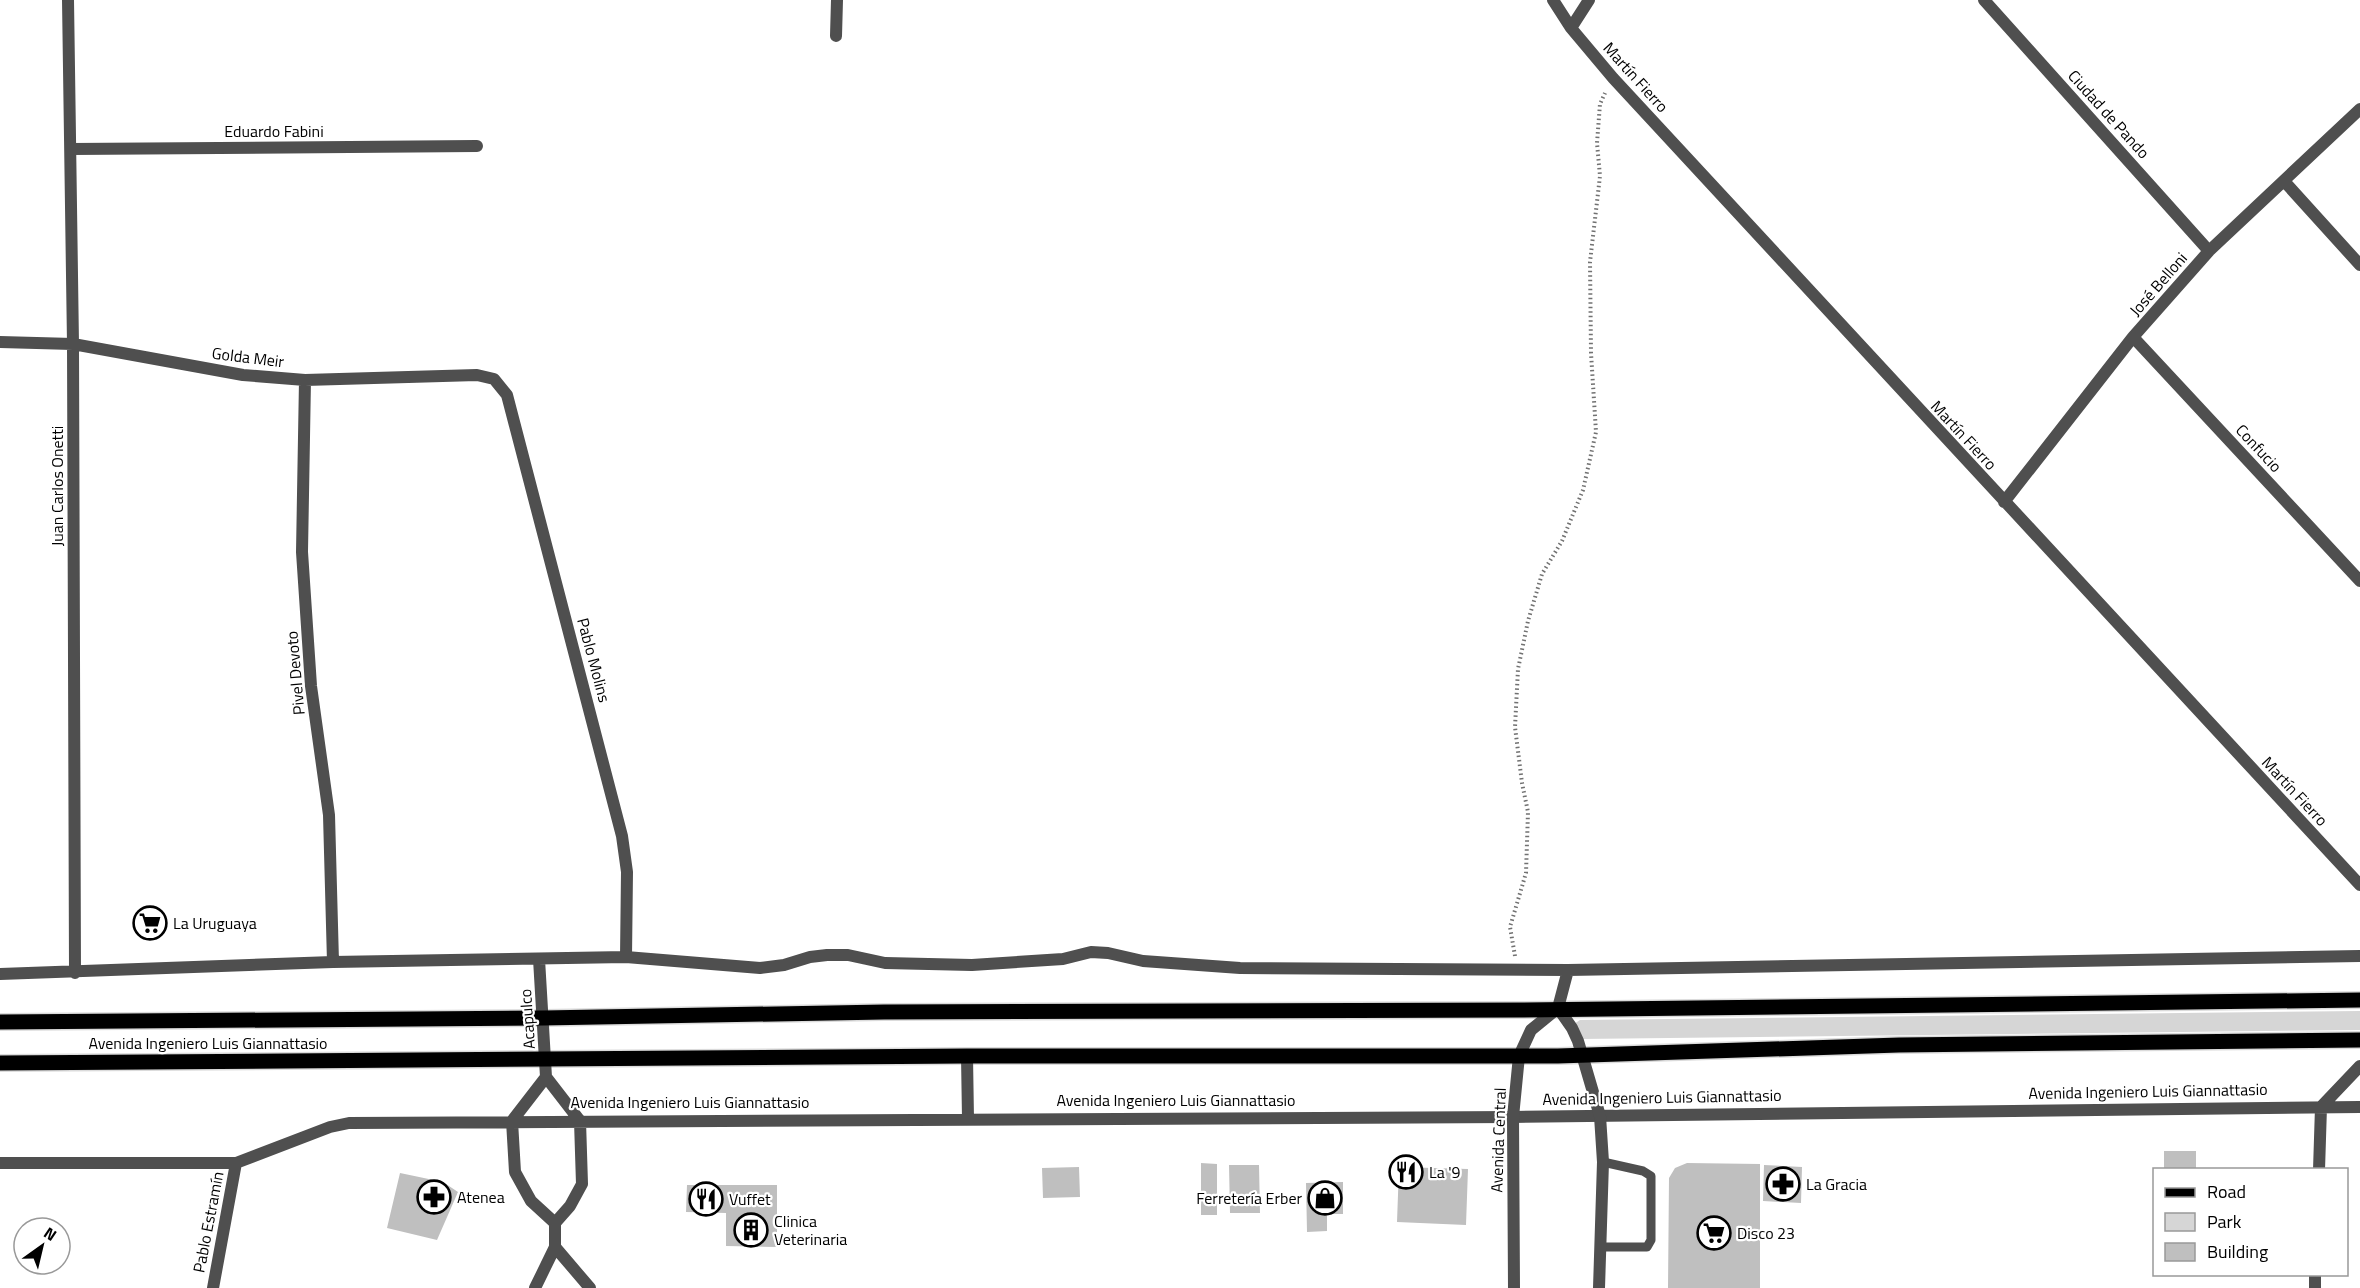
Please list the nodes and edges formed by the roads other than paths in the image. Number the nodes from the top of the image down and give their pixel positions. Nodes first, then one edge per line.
1 (68, 0) edge
2 (837, 0) edge
3 (1553, 0) edge
4 (1589, 0) edge
5 (1984, 0) edge
6 (1571, 28) junction
7 (836, 36) dead end
8 (2360, 109) edge
9 (477, 146) dead end
10 (71, 149) junction
11 (2284, 181) junction
12 (2209, 251) junction
13 (2360, 265) edge
14 (2133, 337) junction
15 (0, 342) edge
16 (73, 344) junction
17 (305, 380) junction
18 (494, 380) joint
19 (2004, 502) junction
20 (2360, 580) edge
21 (2360, 885) edge
22 (2360, 956) edge
23 (626, 957) junction
24 (539, 958) junction
25 (333, 962) junction
26 (1568, 970) junction
27 (75, 973) junction
28 (0, 974) edge
29 (2360, 1000) edge
30 (1558, 1008) junction
31 (543, 1018) junction
32 (0, 1022) edge
33 (2360, 1040) edge
34 (967, 1056) junction
35 (1519, 1056) junction
36 (1582, 1056) junction
37 (546, 1060) junction
38 (0, 1063) edge
39 (2360, 1066) edge
40 (546, 1077) junction
41 (2321, 1107) junction
42 (2360, 1107) edge
43 (1600, 1116) junction
44 (1513, 1117) junction
45 (968, 1119) junction
46 (512, 1121) junction
47 (580, 1121) junction
48 (1603, 1162) junction
49 (0, 1163) edge
50 (236, 1163) junction
51 (2319, 1168) edge
52 (555, 1223) junction
53 (555, 1247) junction
54 (1600, 1247) junction
55 (213, 1288) edge
56 (535, 1288) edge
57 (590, 1288) edge
58 (1514, 1288) edge
59 (1599, 1288) edge

1 - 10 street, Juan Carlos Onetti
2 - 7 street
3 - 6 street, Martín Fierro
4 - 6 street
5 - 12 street, Ciudad de Pando
6 - 19 street, Martín Fierro
8 - 11 street, José Belloni
9 - 10 street, Eduardo Fabini
10 - 16 street, Juan Carlos Onetti
11 - 12 street, José Belloni
11 - 13 street
12 - 14 street, José Belloni
14 - 19 street, José Belloni
14 - 20 street, Confucio
15 - 16 street, Golda Meir
16 - 17 street, Golda Meir
16 - 27 street, Juan Carlos Onetti
17 - 18 street, Golda Meir
17 - 25 street, Pivel Devoto
18 - 23 street, Pablo Molins
19 - 21 street, Martín Fierro
22 - 26 street
23 - 24 street
23 - 26 street
24 - 25 street
24 - 31 street, Acapulco
25 - 27 street
26 - 30 street
27 - 28 street
29 - 30 main road, Avenida Ingeniero Luis Giannattasio
30 - 31 main road, Avenida Ingeniero Luis Giannattasio
30 - 35 street, Avenida Central
30 - 36 street
31 - 32 main road, Avenida Ingeniero Luis Giannattasio
31 - 37 street, Acapulco
33 - 36 main road, Avenida Ingeniero Luis Giannattasio
34 - 35 main road, Avenida Ingeniero Luis Giannattasio
34 - 37 main road, Avenida Ingeniero Luis Giannattasio
34 - 45 street
35 - 36 main road, Avenida Ingeniero Luis Giannattasio
35 - 44 street, Avenida Central
36 - 43 street
37 - 38 main road, Avenida Ingeniero Luis Giannattasio
37 - 40 street, Acapulco
39 - 41 street
40 - 46 street
40 - 47 street
41 - 42 street, Avenida Ingeniero Luis Giannattasio
41 - 43 street, Avenida Ingeniero Luis Giannattasio
41 - 51 street
43 - 44 street, Avenida Ingeniero Luis Giannattasio
43 - 48 street
44 - 45 street, Avenida Ingeniero Luis Giannattasio
44 - 58 street, Avenida Central
45 - 47 street, Avenida Ingeniero Luis Giannattasio
46 - 47 street, Avenida Ingeniero Luis Giannattasio
46 - 50 street, Avenida Ingeniero Luis Giannattasio
46 - 52 street
47 - 52 street
48 - 54 street
48 - 54 lane
49 - 50 street, Avenida Ingeniero Luis Giannattasio
50 - 55 street, Pablo Estramín
52 - 53 street
53 - 56 street
53 - 57 street
54 - 59 street

